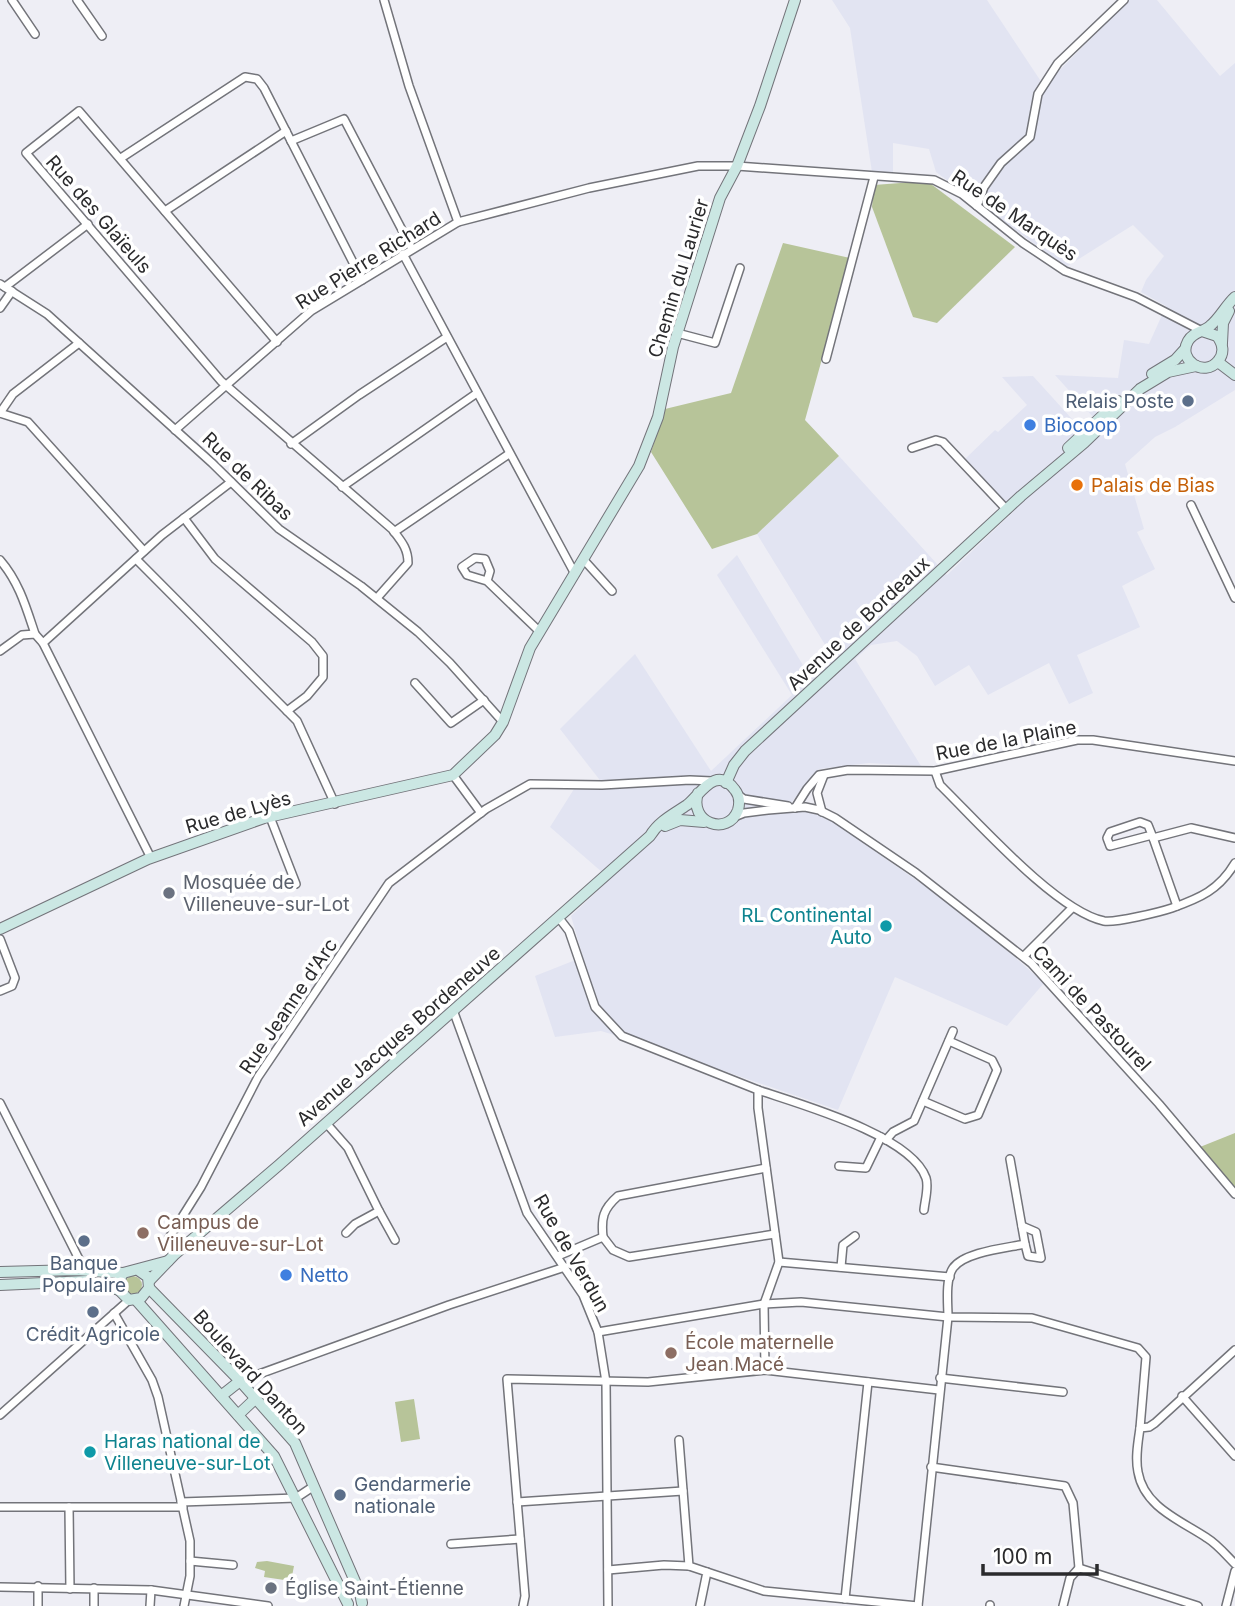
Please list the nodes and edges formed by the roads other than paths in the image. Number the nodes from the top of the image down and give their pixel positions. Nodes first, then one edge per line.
1 (12, 0) edge
2 (77, 0) edge
3 (384, 0) edge
4 (794, 0) edge
5 (1124, 0) edge
6 (35, 33) dead end
7 (102, 36) dead end
8 (286, 131) junction
9 (290, 141) junction
10 (121, 158) junction
11 (737, 166) junction
12 (874, 177) junction
13 (977, 206) junction
14 (165, 211) junction
15 (458, 222) junction
16 (88, 224) junction
17 (412, 249) junction
18 (403, 254) junction
19 (740, 268) dead end
20 (362, 280) junction
21 (6, 288) edge
22 (1235, 296) edge
23 (1235, 303) edge
24 (0, 308) edge
25 (1181, 322) junction
26 (1202, 331) junction
27 (677, 333) junction
28 (447, 337) junction
29 (277, 342) junction
30 (79, 343) junction
31 (1222, 344) junction
32 (1186, 345) junction
33 (826, 359) dead end
34 (1218, 362) junction
35 (1196, 366) junction
36 (1235, 375) edge
37 (227, 385) junction
38 (477, 393) junction
39 (1112, 406) junction
40 (0, 413) edge
41 (175, 430) junction
42 (1086, 441) junction
43 (291, 444) junction
44 (912, 448) dead end
45 (509, 454) junction
46 (231, 482) junction
47 (342, 487) junction
48 (1021, 496) junction
49 (1191, 505) dead end
50 (1007, 510) junction
51 (184, 518) junction
52 (394, 532) junction
53 (144, 551) junction
54 (136, 559) junction
55 (583, 559) junction
56 (0, 560) edge
57 (575, 573) junction
58 (487, 581) dead end
59 (612, 591) dead end
60 (377, 598) junction
61 (1235, 598) edge
62 (539, 631) junction
63 (35, 634) junction
64 (43, 643) junction
65 (0, 651) edge
66 (415, 683) dead end
67 (484, 700) junction
68 (287, 711) junction
69 (503, 722) junction
70 (1235, 761) edge
71 (935, 771) junction
72 (453, 775) junction
73 (824, 775) junction
74 (685, 780) junction
75 (712, 782) junction
76 (726, 783) junction
77 (698, 793) junction
78 (737, 794) junction
79 (335, 804) junction
80 (795, 808) junction
81 (822, 812) junction
82 (481, 813) junction
83 (270, 817) junction
84 (734, 817) junction
85 (709, 823) junction
86 (650, 836) junction
87 (1152, 836) junction
88 (1235, 838) edge
89 (151, 858) junction
90 (1235, 863) edge
91 (296, 884) dead end
92 (1177, 906) junction
93 (1072, 908) junction
94 (559, 918) junction
95 (0, 929) edge
96 (0, 939) edge
97 (1024, 956) junction
98 (0, 991) edge
99 (453, 1010) junction
100 (953, 1031) dead end
101 (949, 1041) junction
102 (758, 1090) junction
103 (923, 1101) junction
104 (0, 1103) edge
105 (326, 1123) junction
106 (883, 1138) junction
107 (1010, 1159) dead end
108 (838, 1166) dead end
109 (766, 1168) junction
110 (1235, 1194) edge
111 (924, 1210) dead end
112 (379, 1211) junction
113 (1022, 1226) junction
114 (346, 1234) dead end
115 (775, 1234) junction
116 (855, 1236) dead end
117 (603, 1237) junction
118 (395, 1240) dead end
119 (1025, 1244) junction
120 (558, 1256) junction
121 (171, 1258) junction
122 (779, 1262) junction
123 (565, 1267) junction
124 (841, 1267) junction
125 (138, 1270) junction
126 (85, 1271) junction
127 (0, 1272) edge
128 (123, 1273) junction
129 (950, 1277) junction
130 (0, 1284) edge
131 (149, 1285) junction
132 (119, 1290) junction
133 (132, 1300) junction
134 (764, 1304) junction
135 (169, 1308) junction
136 (114, 1313) junction
137 (948, 1317) junction
138 (155, 1321) junction
139 (598, 1332) junction
140 (1235, 1351) edge
141 (765, 1370) junction
142 (940, 1378) junction
143 (240, 1381) junction
144 (606, 1382) junction
145 (868, 1382) junction
146 (939, 1390) junction
147 (1063, 1392) dead end
148 (221, 1396) junction
149 (1182, 1396) junction
150 (256, 1399) junction
151 (0, 1415) edge
152 (238, 1415) junction
153 (1140, 1428) junction
154 (679, 1440) dead end
155 (1235, 1457) edge
156 (932, 1467) junction
157 (314, 1486) junction
158 (683, 1491) junction
159 (608, 1497) junction
160 (296, 1498) junction
161 (517, 1502) junction
162 (182, 1504) junction
163 (0, 1507) edge
164 (69, 1507) junction
165 (520, 1539) junction
166 (451, 1544) dead end
167 (190, 1561) junction
168 (1235, 1564) edge
169 (233, 1565) dead end
170 (689, 1566) junction
171 (1079, 1568) junction
172 (608, 1570) junction
173 (1235, 1570) edge
174 (708, 1572) junction
175 (0, 1587) edge
176 (38, 1587) junction
177 (94, 1588) junction
178 (70, 1589) junction
179 (150, 1590) junction
180 (185, 1595) junction
181 (845, 1599) junction
182 (347, 1605) edge
183 (363, 1605) edge
184 (38, 1606) edge
185 (94, 1606) edge
186 (150, 1606) edge
187 (184, 1606) edge
188 (268, 1606) edge
189 (523, 1606) edge
190 (608, 1606) edge
191 (700, 1606) edge
192 (918, 1606) edge
193 (1063, 1606) edge
194 (1198, 1606) edge
195 (1226, 1606) edge

1 - 6 street
2 - 7 street
3 - 15 street
4 - 11 main road, Chemin du Laurier
5 - 13 street
8 - 9 street
8 - 10 street
8 - 14 street
9 - 17 street
9 - 20 street
10 - 14 street, Rue des Glaïeuls
10 - 16 street, Rue des Glaïeuls
11 - 12 street, Rue de Marquès
11 - 15 street, Rue Pierre Richard
11 - 27 main road, Chemin du Laurier
12 - 13 street, Rue de Marquès
12 - 33 street
13 - 25 street, Rue de Marquès
14 - 29 street, Rue des Glaïeuls
15 - 17 street, Rue Pierre Richard
16 - 21 street
16 - 37 street, Rue des Glaïeuls
17 - 18 street, Rue Pierre Richard
18 - 20 street, Rue Pierre Richard
18 - 28 street
19 - 27 street
20 - 29 street, Rue Pierre Richard
21 - 24 street
21 - 30 street, Rue de Ribas
22 - 26 main road
23 - 31 main road
25 - 26 street, Rue de Marquès
25 - 32 street
26 - 31 main road
26 - 32 main road
27 - 55 main road, Chemin du Laurier
28 - 38 street
28 - 43 street
29 - 37 street, Rue Pierre Richard
30 - 40 street
30 - 41 street, Rue de Ribas
31 - 34 main road
32 - 35 main road
32 - 39 main road, Avenue de Bordeaux
34 - 35 main road
34 - 36 main road
35 - 42 main road, Avenue de Bordeaux
37 - 41 street, Rue Pierre Richard
37 - 43 street, Rue des Glaïeuls
38 - 45 street
38 - 47 street
39 - 42 main road
39 - 48 main road, Avenue de Bordeaux
40 - 53 street
41 - 46 street, Rue de Ribas
42 - 48 main road, Avenue de Bordeaux
43 - 47 street, Rue des Glaïeuls
44 - 50 street
45 - 52 street
45 - 57 street
46 - 51 street
46 - 60 street, Rue de Ribas
47 - 52 street, Rue des Glaïeuls
48 - 50 main road, Avenue de Bordeaux
49 - 61 street
50 - 76 main road, Avenue de Bordeaux
51 - 53 street
51 - 68 street
52 - 60 street
53 - 54 street
54 - 64 street
54 - 68 street
55 - 57 main road, Chemin du Laurier
55 - 59 street
56 - 63 street
57 - 62 main road, Chemin du Laurier
58 - 62 street
60 - 67 street, Rue de Ribas
62 - 69 main road, Chemin du Laurier
63 - 64 street
63 - 65 street
64 - 89 street
66 - 67 street
67 - 69 street, Rue de Ribas
68 - 79 street
69 - 72 main road, Chemin du Laurier
70 - 71 street, Rue de la Plaine
71 - 73 street, Rue de la Plaine
71 - 93 street
72 - 79 main road, Rue de Lyès
72 - 82 street
73 - 80 street
73 - 81 street
74 - 75 street, Rue Jeanne d'Arc
74 - 77 street
74 - 82 street, Rue Jeanne d'Arc
75 - 76 main road
75 - 77 main road
76 - 78 main road
77 - 85 main road
77 - 86 main road, Avenue Jacques Bordeneuve
78 - 80 street, Cami de Pastourel
78 - 84 main road
79 - 83 main road, Rue de Lyès
80 - 81 street, Cami de Pastourel
80 - 84 street, Cami de Pastourel
81 - 97 street, Cami de Pastourel
82 - 121 street, Rue Jeanne d'Arc
83 - 89 main road, Rue de Lyès
83 - 91 street
84 - 85 main road
85 - 86 main road, Avenue Jacques Bordeneuve
86 - 94 main road, Avenue Jacques Bordeneuve
87 - 87 street
87 - 88 street
87 - 92 street
89 - 95 main road, Rue de Lyès
90 - 92 street
92 - 93 street
93 - 97 street
94 - 99 main road, Avenue Jacques Bordeneuve
94 - 102 street
96 - 98 street
97 - 110 street, Cami de Pastourel
99 - 105 main road, Avenue Jacques Bordeneuve
99 - 120 street, Rue de Verdun
100 - 101 street
101 - 103 street
101 - 103 street
102 - 106 street
102 - 109 street
103 - 106 street
104 - 126 street
105 - 112 street
105 - 121 main road, Avenue Jacques Bordeneuve
106 - 108 street
106 - 111 street
107 - 113 street
109 - 115 street
109 - 117 street
112 - 114 street
112 - 118 street
113 - 119 street
113 - 119 street
115 - 117 street
115 - 122 street
116 - 124 street
117 - 120 street
119 - 129 street
120 - 123 street, Rue de Verdun
121 - 125 main road
121 - 131 main road, Avenue Jacques Bordeneuve
122 - 124 street
122 - 134 street
123 - 139 street, Rue de Verdun
123 - 143 street
124 - 129 street
125 - 128 main road
125 - 131 main road
126 - 127 main road
126 - 128 main road
128 - 132 main road
129 - 137 street
130 - 132 main road
131 - 133 main road
131 - 135 main road, Boulevard Danton
132 - 133 main road
133 - 136 street
133 - 138 main road, Boulevard Danton
134 - 137 street
134 - 139 street
134 - 141 street
135 - 138 main road
135 - 143 main road, Boulevard Danton
136 - 151 street
136 - 162 street
137 - 142 street
137 - 153 street
138 - 148 main road, Boulevard Danton
139 - 144 street, Rue de Verdun
140 - 149 street
141 - 144 street
141 - 145 street
142 - 146 street
142 - 147 street
143 - 148 main road
143 - 150 main road, Boulevard Danton
144 - 159 street, Rue de Verdun
144 - 161 street
145 - 146 street
145 - 181 street
146 - 156 street
148 - 152 main road, Boulevard Danton
149 - 153 street
149 - 155 street
150 - 152 main road
150 - 157 main road, Boulevard Danton
152 - 160 main road, Boulevard Danton
153 - 168 street
154 - 158 street
156 - 171 street
156 - 192 street
157 - 160 street
157 - 183 main road, Boulevard Danton
158 - 159 street
158 - 170 street
159 - 161 street
159 - 172 street, Rue de Verdun
160 - 162 street
160 - 182 main road, Boulevard Danton
161 - 165 street
162 - 164 street
162 - 167 street
163 - 164 street
164 - 178 street
165 - 166 street
165 - 189 street
167 - 169 street
167 - 180 street
170 - 172 street
170 - 174 street
171 - 193 street
171 - 194 street
172 - 190 street, Rue de Verdun
173 - 195 street
174 - 181 street
174 - 191 street
175 - 176 street
176 - 178 street
176 - 184 street
177 - 178 street
177 - 179 street
177 - 185 street
179 - 180 street
179 - 186 street
180 - 187 street
180 - 188 street
181 - 192 street
182 - 183 main road

